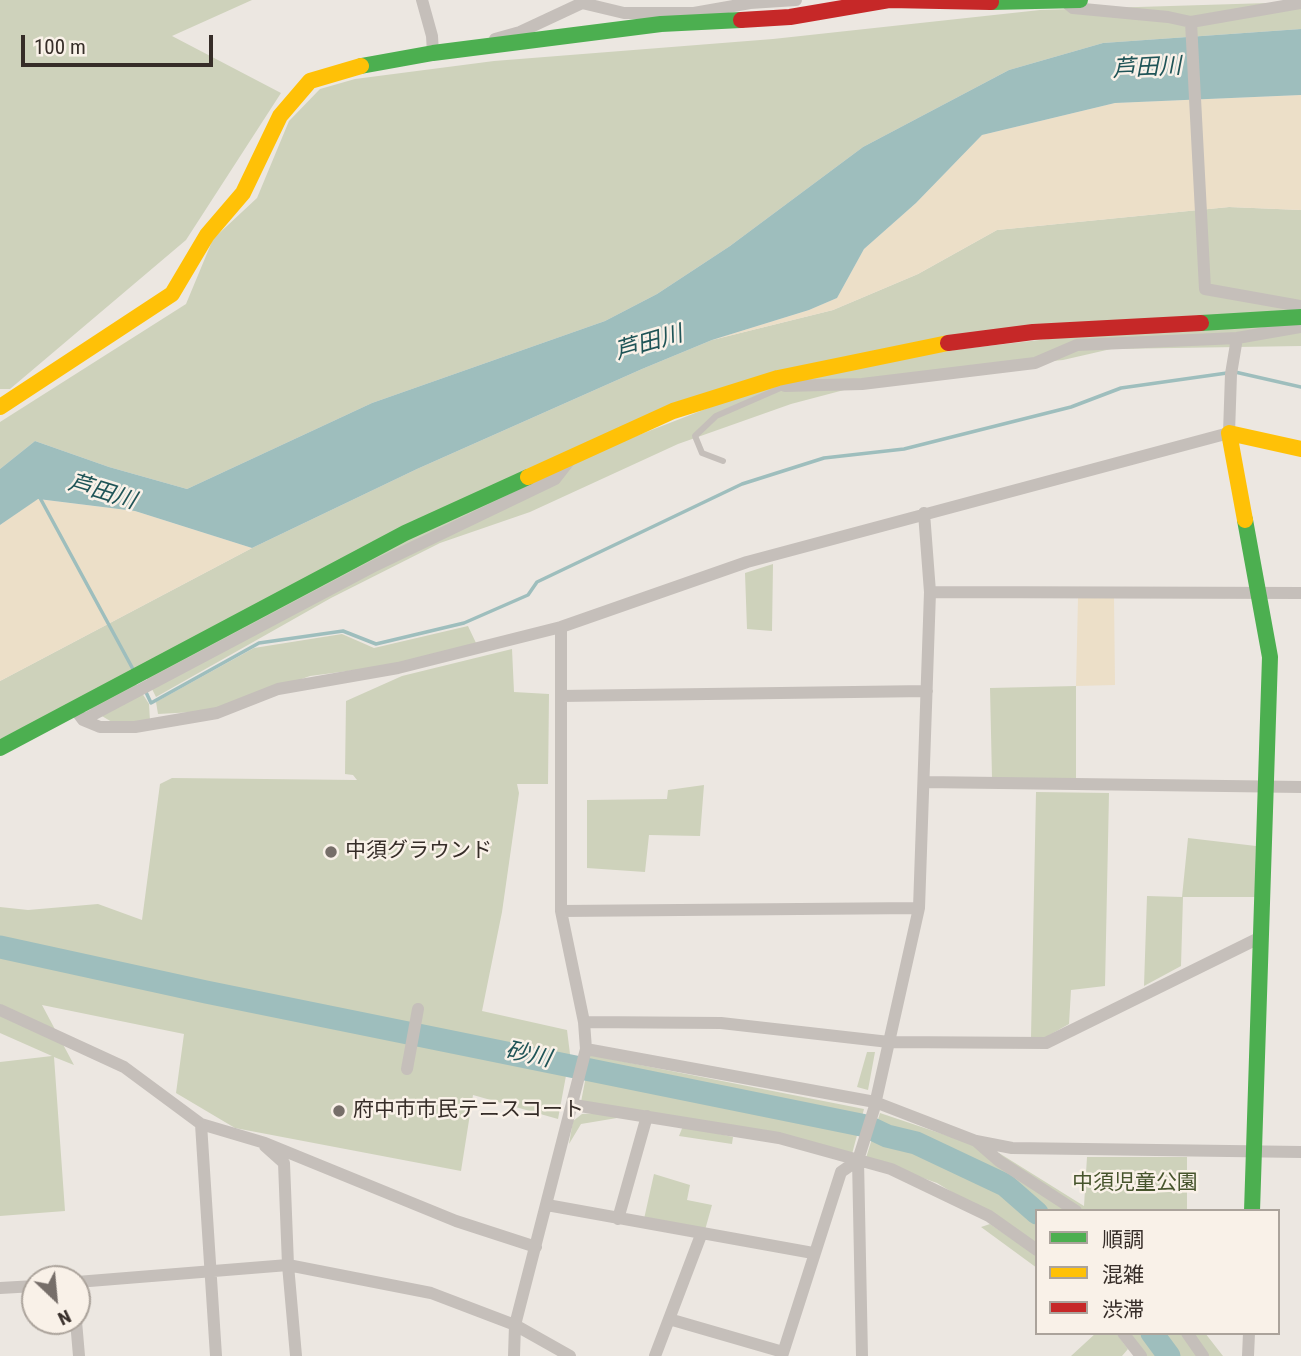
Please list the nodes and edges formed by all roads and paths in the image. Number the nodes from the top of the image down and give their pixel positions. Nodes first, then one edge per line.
1 (422, 0) edge
2 (796, 0) edge
3 (889, 0) edge
4 (898, 0) edge
5 (1063, 0) edge
6 (1080, 0) edge
7 (583, 2) edge
8 (1301, 3) edge
9 (838, 4) edge
10 (694, 18) junction
11 (1191, 27) junction
12 (495, 44) junction
13 (433, 53) junction
14 (1301, 306) edge
15 (1301, 317) edge
16 (1301, 327) edge
17 (1237, 338) junction
18 (781, 382) junction
19 (0, 407) edge
20 (1229, 433) junction
21 (1301, 449) edge
22 (723, 461) dead end
23 (924, 513) junction
24 (930, 592) junction
25 (1257, 592) junction
26 (1301, 593) edge
27 (561, 627) junction
28 (927, 691) junction
29 (561, 696) junction
30 (79, 714) junction
31 (0, 748) edge
32 (924, 782) junction
33 (1265, 787) junction
34 (1301, 787) edge
35 (919, 908) junction
36 (561, 911) junction
37 (1259, 938) junction
38 (418, 1009) dead end
39 (0, 1010) edge
40 (584, 1022) junction
41 (889, 1042) junction
42 (586, 1048) junction
43 (407, 1069) dead end
44 (573, 1105) junction
45 (875, 1106) junction
46 (647, 1116) junction
47 (201, 1124) junction
48 (976, 1141) junction
49 (265, 1143) junction
50 (1254, 1152) junction
51 (1301, 1152) edge
52 (858, 1160) junction
53 (547, 1205) junction
54 (1073, 1209) edge
55 (1252, 1209) edge
56 (618, 1219) junction
57 (701, 1235) junction
58 (536, 1247) junction
59 (1035, 1249) edge
60 (813, 1253) junction
61 (288, 1265) junction
62 (211, 1272) junction
63 (91, 1281) edge
64 (21, 1287) edge
65 (0, 1289) edge
66 (669, 1320) junction
67 (515, 1325) junction
68 (77, 1335) edge
69 (1125, 1335) edge
70 (1188, 1335) edge
71 (1249, 1335) edge
72 (782, 1354) edge
73 (79, 1356) edge
74 (216, 1356) edge
75 (296, 1356) edge
76 (514, 1356) edge
77 (570, 1356) edge
78 (655, 1356) edge
79 (862, 1356) edge
80 (1141, 1356) edge
81 (1203, 1356) edge
82 (1248, 1356) edge

1 - 13 street
2 - 10 street
3 - 4 street
3 - 9 street
4 - 5 street
5 - 6 street
5 - 11 street
7 - 10 street
7 - 12 street
8 - 11 street
9 - 10 street
10 - 12 street
11 - 14 street
12 - 13 street
13 - 19 street
15 - 18 street
16 - 17 street
17 - 18 street
17 - 20 street
18 - 22 lane
18 - 30 street
20 - 21 street
20 - 23 street
20 - 25 street
23 - 24 street
23 - 27 street
24 - 25 street
24 - 28 street
25 - 26 street
25 - 33 street
27 - 29 street
27 - 30 street
28 - 29 street
28 - 32 street
29 - 36 street
30 - 31 street
32 - 33 street
32 - 35 street
33 - 34 street
33 - 37 street
35 - 36 street
35 - 41 street
36 - 40 street
37 - 41 street
37 - 50 street
38 - 43 street
39 - 47 street
40 - 41 street
40 - 42 street
41 - 45 street
42 - 44 street
42 - 45 street
44 - 46 street
44 - 53 street
45 - 48 street
45 - 52 street
46 - 52 street
46 - 56 street
47 - 49 street
47 - 62 street
48 - 50 street
48 - 54 street
49 - 58 street
49 - 61 street
50 - 51 street
50 - 55 street
52 - 59 street
52 - 60 street
52 - 79 street
53 - 56 street
53 - 58 street
56 - 57 street
57 - 60 street
57 - 66 street
58 - 67 street
60 - 72 street
61 - 62 street
61 - 67 street
61 - 75 street
62 - 63 street
62 - 74 street
64 - 65 street
66 - 72 street
66 - 78 street
67 - 76 street
67 - 77 street
68 - 73 street
69 - 80 street
70 - 81 street
71 - 82 street

